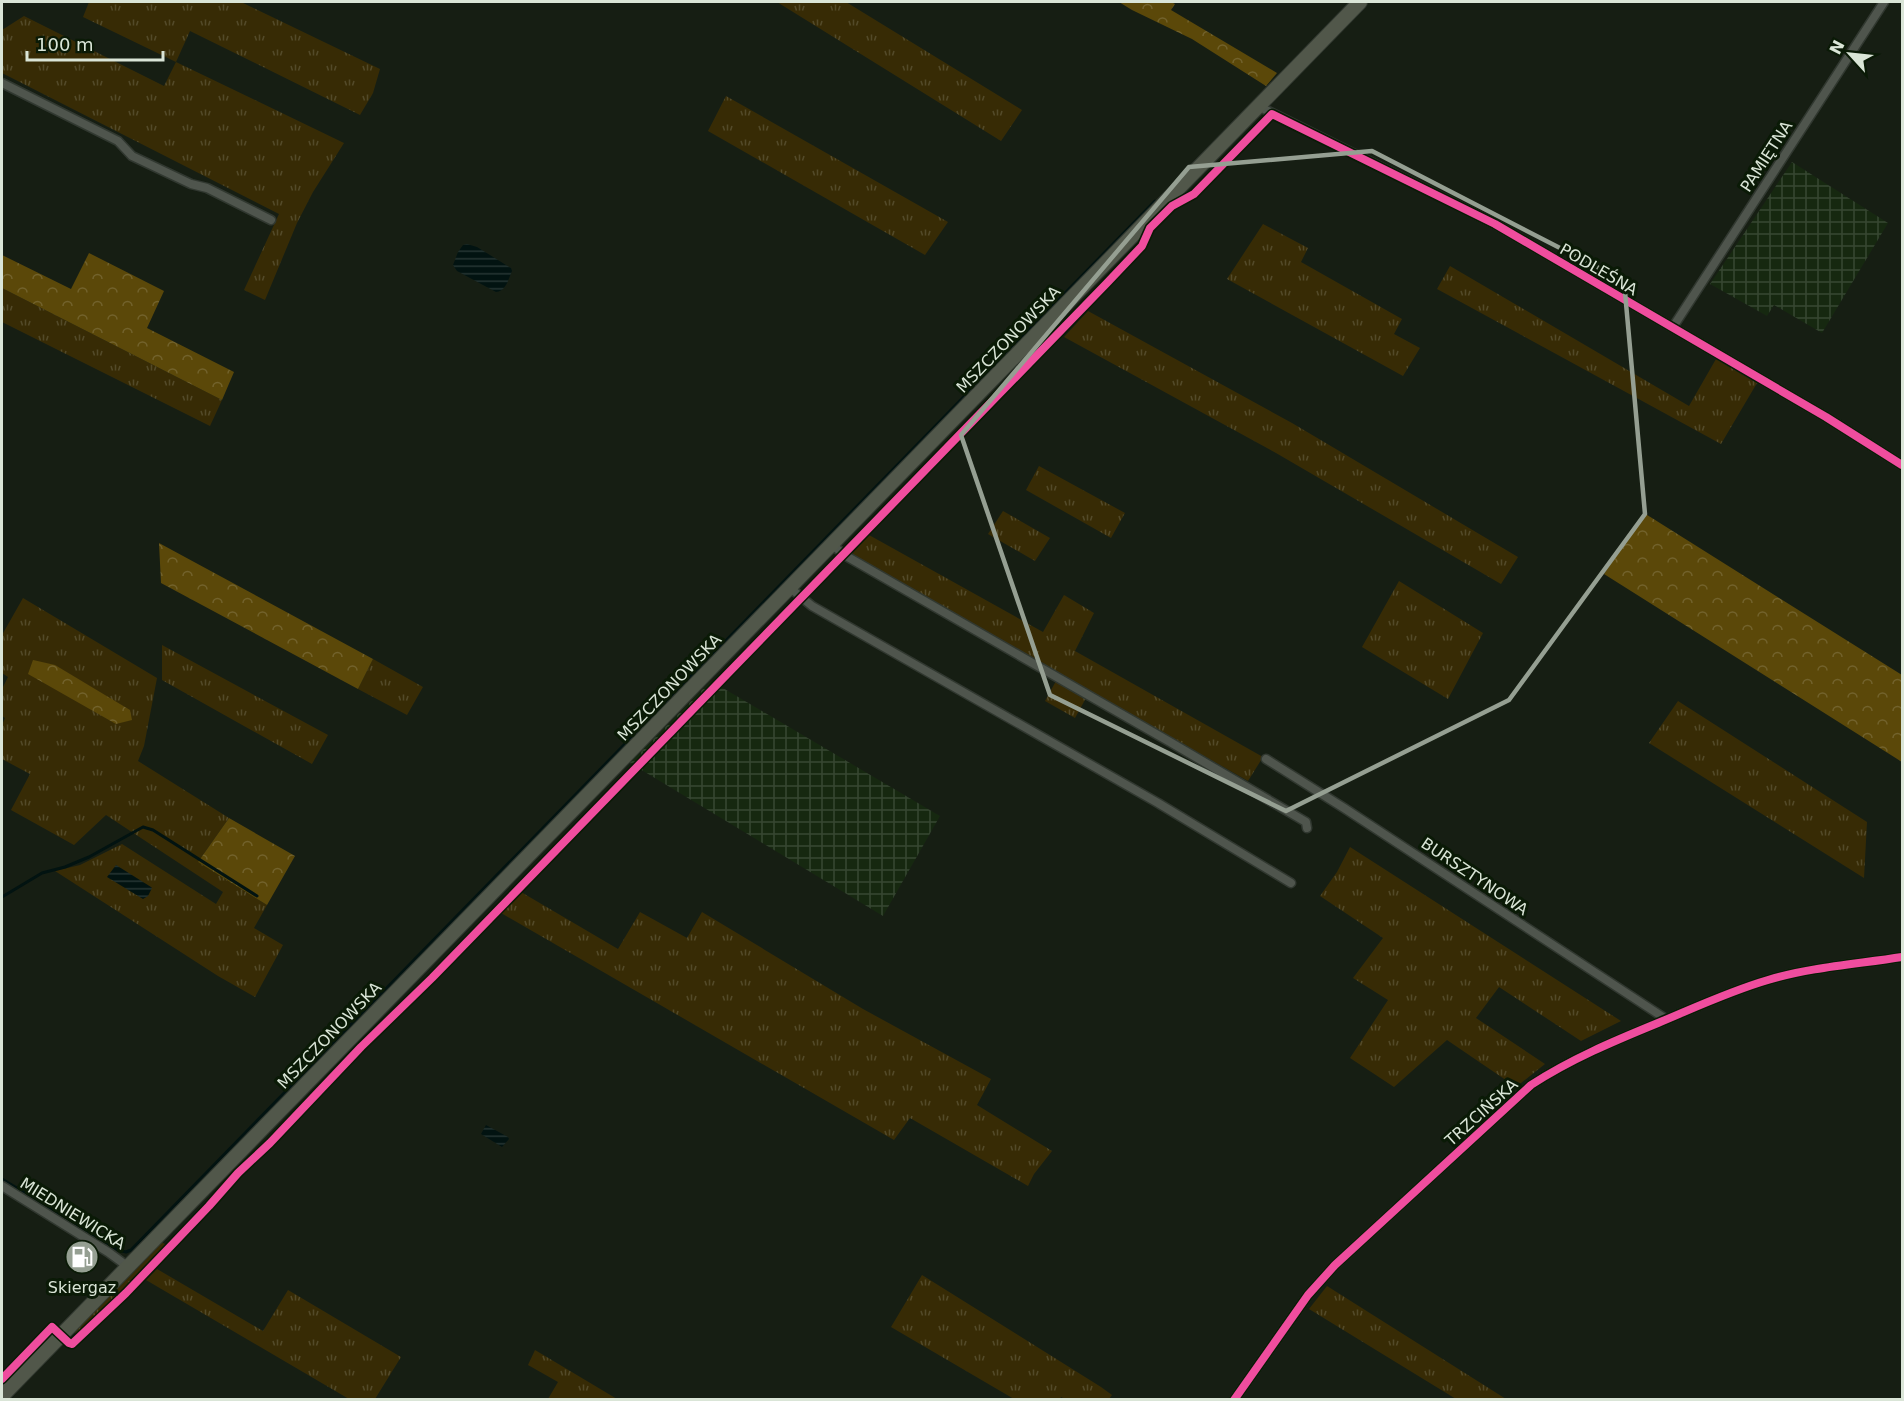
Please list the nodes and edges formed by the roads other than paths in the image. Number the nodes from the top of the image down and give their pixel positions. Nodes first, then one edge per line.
1 (1360, 2) edge
2 (1884, 2) edge
3 (2, 83) edge
4 (1258, 106) junction
5 (271, 220) dead end
6 (1673, 327) junction
7 (1902, 465) edge
8 (831, 544) junction
9 (789, 587) junction
10 (1266, 759) dead end
11 (1307, 828) dead end
12 (1291, 883) dead end
13 (1902, 957) edge
14 (1666, 1019) junction
15 (2, 1186) edge
16 (127, 1266) junction
17 (2, 1396) edge
18 (1233, 1400) edge

1 - 4 main road, MSZCZONOWSKA
2 - 6 street, PAMIĘTNA
3 - 5 street
4 - 6 street, PODLEŚNA
4 - 8 main road, MSZCZONOWSKA
6 - 7 street, PODLEŚNA
8 - 9 main road, MSZCZONOWSKA
8 - 11 street
9 - 12 street
9 - 16 main road, MSZCZONOWSKA
10 - 14 street, BURSZTYNOWA
13 - 14 street, TRZCIŃSKA
14 - 18 street, TRZCIŃSKA
15 - 16 street, MIEDNIEWICKA
16 - 17 main road, MSZCZONOWSKA

